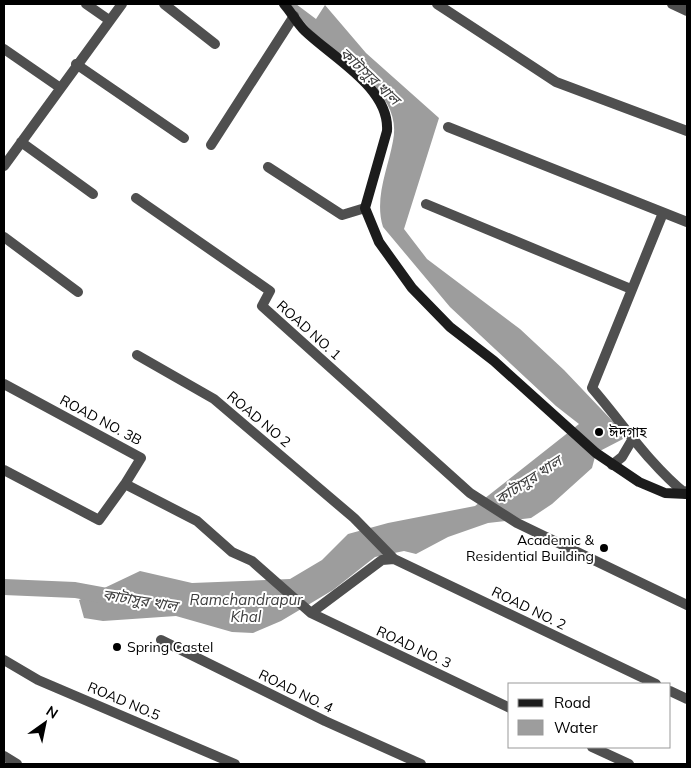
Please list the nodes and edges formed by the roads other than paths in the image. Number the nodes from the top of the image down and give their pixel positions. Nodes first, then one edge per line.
1 (86, 4) edge
2 (122, 4) edge
3 (164, 4) edge
4 (284, 4) edge
5 (437, 4) edge
6 (672, 4) edge
7 (687, 11) edge
8 (294, 16) junction
9 (109, 20) junction
10 (215, 44) dead end
11 (4, 49) edge
12 (76, 64) junction
13 (59, 87) junction
14 (448, 127) dead end
15 (687, 131) edge
16 (184, 138) dead end
17 (21, 142) junction
18 (211, 145) dead end
19 (4, 166) edge
20 (268, 167) dead end
21 (93, 194) dead end
22 (136, 198) dead end
23 (426, 204) dead end
24 (365, 208) junction
25 (663, 213) junction
26 (687, 222) edge
27 (5, 242) edge
28 (631, 289) junction
29 (78, 292) dead end
30 (137, 355) dead end
31 (4, 384) edge
32 (632, 440) junction
33 (612, 465) junction
34 (4, 470) edge
35 (125, 484) junction
36 (687, 493) edge
37 (392, 558) junction
38 (687, 606) edge
39 (309, 612) junction
40 (161, 640) dead end
41 (4, 660) edge
42 (654, 683) edge
43 (671, 691) edge
44 (687, 699) edge
45 (508, 707) edge
46 (594, 748) edge
47 (4, 756) edge
48 (17, 764) edge
49 (235, 764) edge
50 (421, 764) edge
51 (629, 764) edge

1 - 9 street
2 - 9 street
3 - 10 street
4 - 8 street
5 - 15 street
6 - 7 street
8 - 18 street
8 - 24 street
9 - 12 street
11 - 13 street
12 - 13 street
12 - 16 street
13 - 17 street
14 - 25 street
17 - 19 street
17 - 21 street
20 - 24 street
22 - 38 street, ROAD NO. 1
23 - 28 street
24 - 33 street
25 - 26 street
25 - 28 street
27 - 29 street
28 - 32 street
30 - 37 street, ROAD NO 2
31 - 35 street, ROAD NO. 3B
32 - 33 street
32 - 36 street
33 - 36 street
34 - 35 street
35 - 39 street, ROAD NO. 3
37 - 39 street
37 - 42 street, ROAD NO. 2
39 - 45 street, ROAD NO. 3
40 - 50 street, ROAD NO. 4
41 - 49 street, ROAD NO.5
43 - 44 street
46 - 51 street
47 - 48 street

